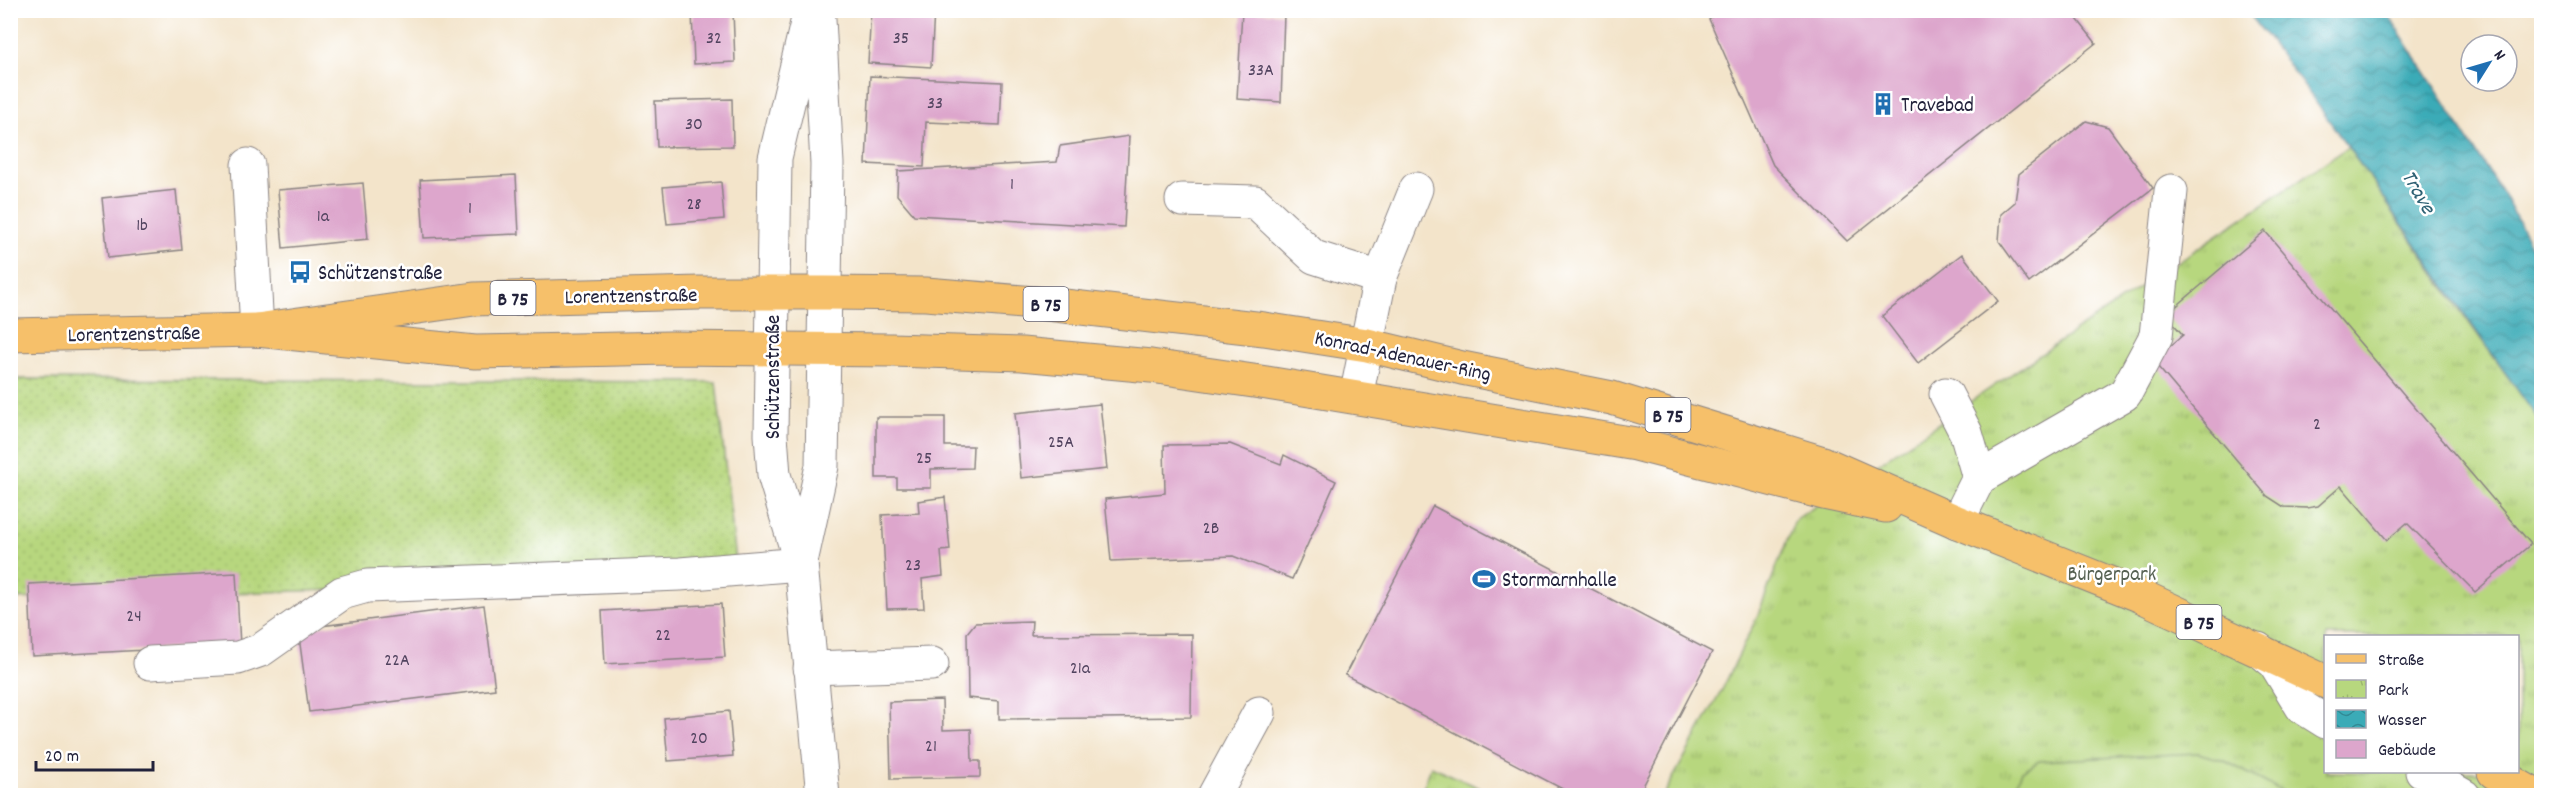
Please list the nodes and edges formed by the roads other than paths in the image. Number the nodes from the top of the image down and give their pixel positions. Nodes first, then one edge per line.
1 (810, 10) edge
2 (818, 10) edge
3 (248, 165) dead end
4 (1416, 189) dead end
5 (2171, 191) dead end
6 (1182, 200) dead end
7 (1380, 278) junction
8 (826, 292) junction
9 (772, 293) junction
10 (257, 330) junction
11 (10, 335) edge
12 (1367, 345) junction
13 (772, 349) junction
14 (825, 349) junction
15 (1946, 394) dead end
16 (1356, 397) junction
17 (1979, 478) junction
18 (1957, 522) junction
19 (801, 564) junction
20 (2258, 649) junction
21 (150, 663) dead end
22 (932, 664) dead end
23 (810, 668) junction
24 (2324, 682) edge
25 (1258, 713) dead end
26 (2324, 721) edge
27 (2426, 773) edge
28 (2498, 773) edge
29 (823, 795) edge
30 (1214, 795) edge
31 (2464, 795) edge
32 (2536, 795) edge

1 - 9 street, Schützenstraße
2 - 8 street, Schützenstraße
3 - 10 street
4 - 7 street
5 - 17 street
6 - 7 street
7 - 12 street
8 - 9 main road, Lorentzenstraße / B 75
8 - 12 main road, Konrad-Adenauer-Ring / B 75
8 - 14 street, Schützenstraße
9 - 10 main road, Lorentzenstraße / B 75
9 - 13 street, Schützenstraße
10 - 11 main road, Lorentzenstraße / B 75
10 - 13 main road, Lorentzenstraße / B 75
12 - 16 street
12 - 18 main road, Konrad-Adenauer-Ring / B 75
13 - 14 main road, Lorentzenstraße / B 75
13 - 19 street, Schützenstraße
14 - 16 main road, Konrad-Adenauer-Ring / B 75
14 - 19 street, Schützenstraße
15 - 17 street
16 - 18 main road, Konrad-Adenauer-Ring / B 75
17 - 18 street
18 - 20 main road, Konrad-Adenauer-Ring / B 75
19 - 21 street
19 - 23 street, Schützenstraße
20 - 24 main road, Konrad-Adenauer-Ring / B 75
20 - 26 street
22 - 23 street
23 - 29 street, Schützenstraße
25 - 30 street
27 - 31 street
28 - 32 main road

